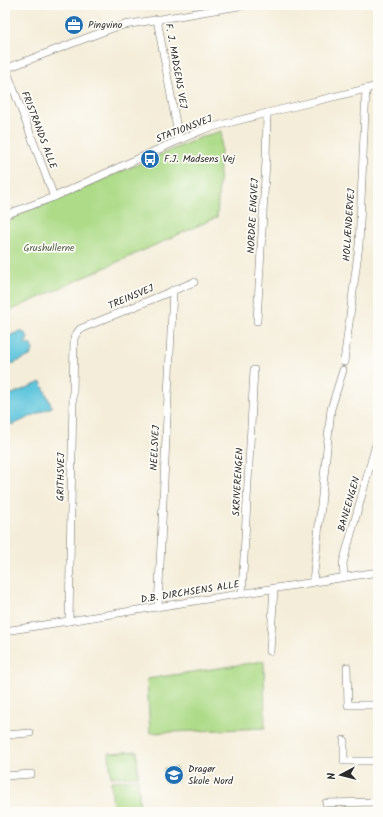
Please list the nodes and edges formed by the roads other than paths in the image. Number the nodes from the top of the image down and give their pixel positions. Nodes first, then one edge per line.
1 (245, 5) edge
2 (157, 19) junction
3 (6, 69) edge
4 (378, 86) edge
5 (366, 89) junction
6 (268, 113) junction
7 (179, 140) junction
8 (54, 197) junction
9 (5, 215) edge
10 (194, 282) dead end
11 (173, 290) junction
12 (257, 321) dead end
13 (76, 333) joint
14 (344, 362) dead end
15 (254, 370) dead end
16 (343, 370) dead end
17 (378, 437) edge
18 (378, 572) edge
19 (344, 577) junction
20 (313, 582) junction
21 (274, 588) junction
22 (242, 594) junction
23 (158, 607) junction
24 (69, 621) junction
25 (5, 632) edge
26 (270, 651) dead end
27 (347, 667) dead end
28 (378, 704) edge
29 (30, 733) dead end
30 (5, 735) edge
31 (344, 740) dead end
32 (378, 760) edge
33 (31, 774) dead end
34 (5, 776) edge
35 (378, 802) edge
36 (326, 803) dead end

1 - 2 street
2 - 3 street
2 - 7 street, F. J. MADSENS VEJ
3 - 8 street, FRISTRANDS ALLE
4 - 5 street, STATIONSVEJ
5 - 6 street, STATIONSVEJ
5 - 14 street, HOLLÆNDERVEJ
6 - 7 street, STATIONSVEJ
6 - 12 street, NORDRE ENGVEJ
7 - 8 street, STATIONSVEJ
8 - 9 street, STATIONSVEJ
10 - 11 street, TREINSVEJ
11 - 13 street, TREINSVEJ
11 - 23 street, NEELSVEJ
13 - 24 street, GRITHSVEJ
15 - 22 street, SKRIVERENGEN
16 - 20 street
17 - 19 street, BANEENGEN
18 - 19 street, D.B. DIRCHSENS ALLE
19 - 20 street, D.B. DIRCHSENS ALLE
20 - 21 street, D.B. DIRCHSENS ALLE
21 - 22 street, D.B. DIRCHSENS ALLE
21 - 26 street
22 - 23 street, D.B. DIRCHSENS ALLE
23 - 24 street, D.B. DIRCHSENS ALLE
24 - 25 street, D.B. DIRCHSENS ALLE
27 - 28 street
29 - 30 street
31 - 32 street
33 - 34 street
35 - 36 street

